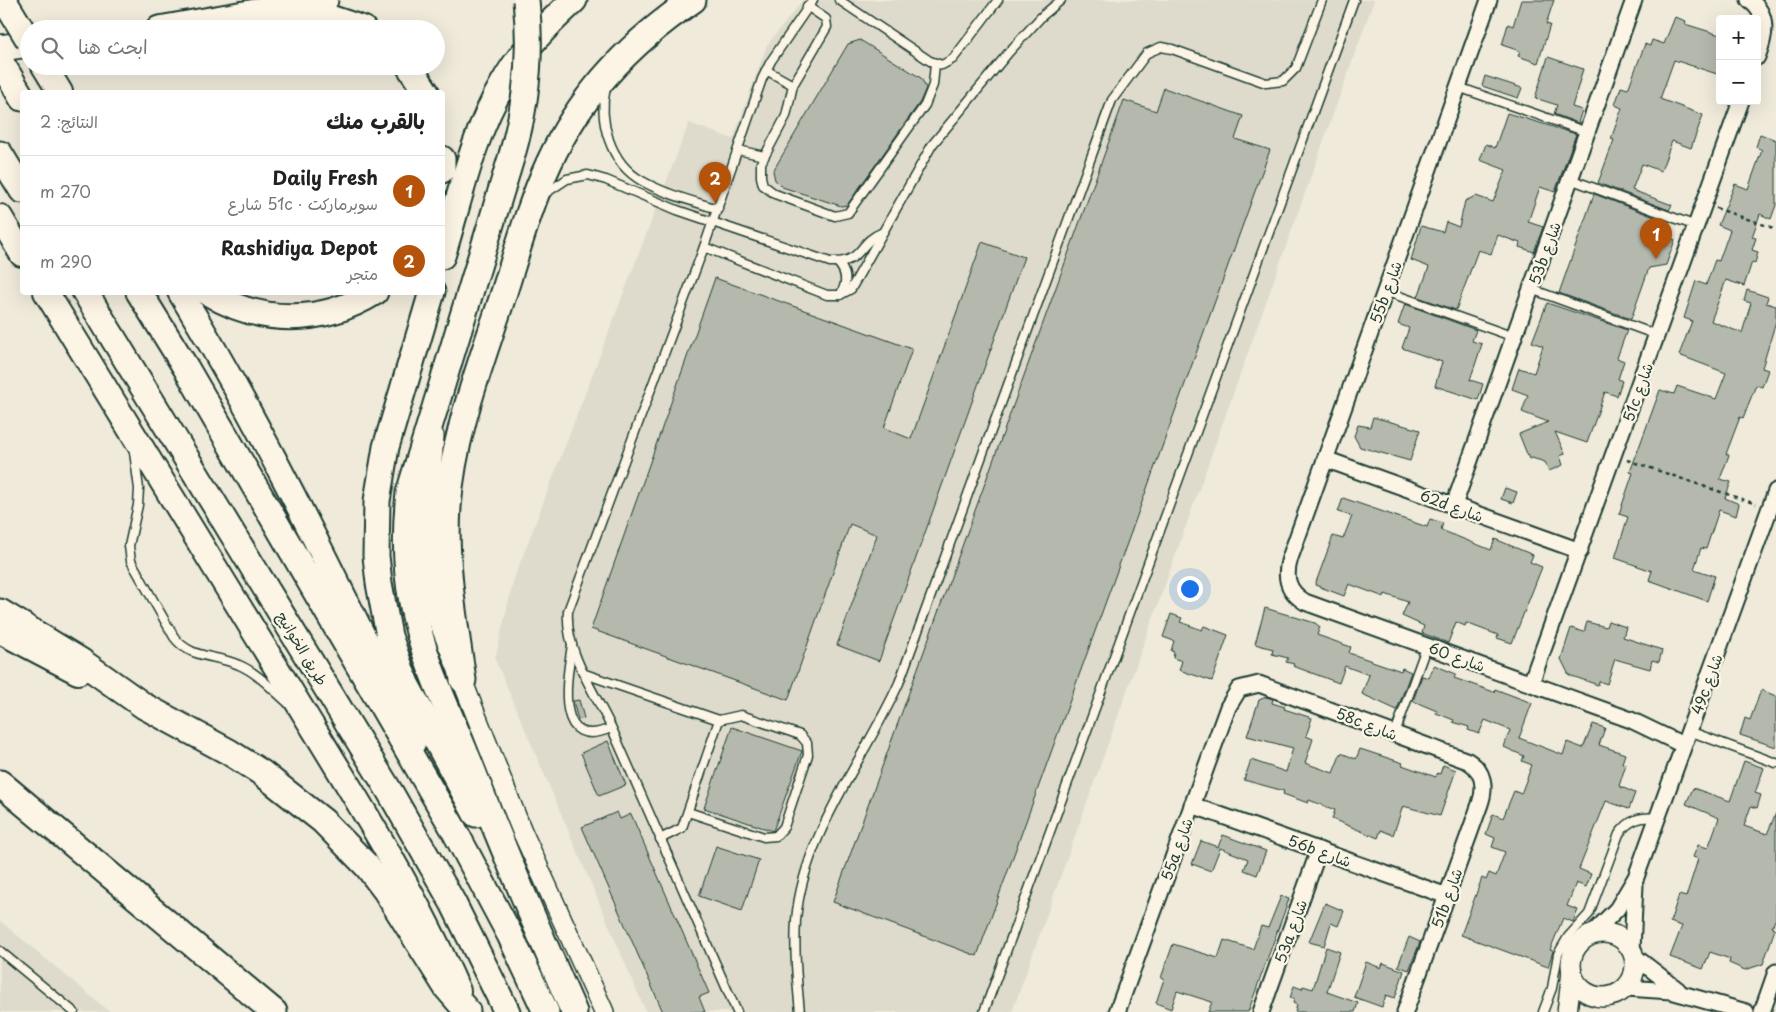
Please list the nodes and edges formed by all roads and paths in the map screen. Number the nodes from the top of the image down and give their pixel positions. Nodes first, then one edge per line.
1 (4, 0) edge
2 (325, 0) edge
3 (526, 0) edge
4 (574, 0) edge
5 (693, 0) edge
6 (813, 0) edge
7 (839, 0) edge
8 (998, 0) edge
9 (1061, 0) edge
10 (1322, 0) edge
11 (1354, 0) edge
12 (1489, 0) edge
13 (1634, 0) edge
14 (1749, 0) edge
15 (806, 6) junction
16 (211, 20) edge
17 (277, 20) edge
18 (340, 20) edge
19 (20, 27) edge
20 (1761, 42) edge
21 (20, 44) edge
22 (0, 48) edge
23 (619, 60) junction
24 (0, 61) edge
25 (935, 64) junction
26 (766, 70) junction
27 (414, 75) edge
28 (793, 85) junction
29 (1458, 87) junction
30 (425, 90) edge
31 (19, 92) edge
32 (1741, 105) edge
33 (1587, 132) junction
34 (738, 150) junction
35 (0, 154) edge
36 (764, 156) junction
37 (1570, 180) junction
38 (20, 187) edge
39 (655, 187) junction
40 (649, 199) junction
41 (1705, 204) junction
42 (718, 209) junction
43 (0, 217) edge
44 (529, 218) junction
45 (713, 222) junction
46 (1696, 226) junction
47 (1776, 229) edge
48 (881, 233) junction
49 (445, 246) edge
50 (704, 247) junction
51 (20, 251) edge
52 (836, 262) junction
53 (1531, 289) junction
54 (1385, 291) junction
55 (48, 295) edge
56 (87, 295) edge
57 (141, 295) edge
58 (182, 295) edge
59 (213, 295) edge
60 (368, 295) edge
61 (431, 295) edge
62 (840, 295) junction
63 (1657, 335) junction
64 (1514, 337) junction
65 (439, 392) junction
66 (119, 410) junction
67 (1614, 456) junction
68 (1325, 459) junction
69 (1774, 498) edge
70 (1454, 505) junction
71 (1580, 550) junction
72 (1288, 585) joint
73 (0, 612) edge
74 (0, 631) edge
75 (572, 645) junction
76 (1427, 646) junction
77 (585, 674) junction
78 (463, 680) junction
79 (1531, 683) junction
80 (1239, 689) joint
81 (144, 706) junction
82 (719, 720) junction
83 (310, 724) junction
84 (612, 728) junction
85 (1395, 733) junction
86 (1686, 737) junction
87 (1776, 763) edge
88 (422, 776) junction
89 (0, 783) edge
90 (1483, 783) joint
91 (1192, 805) junction
92 (688, 812) junction
93 (1657, 818) junction
94 (660, 839) junction
95 (1319, 850) junction
96 (1636, 877) junction
97 (1447, 896) junction
98 (524, 902) junction
99 (1590, 936) junction
100 (0, 951) edge
101 (1633, 953) junction
102 (1572, 971) junction
103 (1776, 972) edge
104 (1627, 988) junction
105 (1685, 995) junction
106 (1609, 997) junction
107 (264, 1007) edge
108 (467, 1011) edge
109 (74, 1012) edge
110 (507, 1012) edge
111 (546, 1012) edge
112 (574, 1012) edge
113 (604, 1012) edge
114 (737, 1012) edge
115 (800, 1012) edge
116 (984, 1012) edge
117 (1117, 1012) edge
118 (1261, 1012) edge
119 (1404, 1012) edge
120 (1543, 1012) edge
121 (1567, 1012) edge
122 (1594, 1012) edge
123 (1746, 1012) edge
124 (1762, 1012) edge

1 - 19 main road, bridge
2 - 16 highway
3 - 65 highway, bridge
4 - 49 highway
5 - 23 highway
6 - 15 lane
7 - 25 lane
8 - 25 lane
9 - 48 lane
10 - 115 lane
11 - 116 lane
12 - 29 street, 55b شارع
13 - 33 street, 53b شارع
14 - 20 street
15 - 26 lane
15 - 28 lane
17 - 18 highway
21 - 22 highway
23 - 39 lane
23 - 44 highway
24 - 31 highway
25 - 36 lane
26 - 28 lane
26 - 34 lane
27 - 30 highway
28 - 36 lane
29 - 33 lane
29 - 54 street, 55b شارع
32 - 41 street, 51c شارع
33 - 37 street, 53b شارع
34 - 36 lane
34 - 42 lane
35 - 38 highway
37 - 46 lane
37 - 53 street, 53b شارع
39 - 40 lane
39 - 42 lane
40 - 44 lane
40 - 45 lane
41 - 46 street, 51c شارع
41 - 47 path
42 - 45 lane
43 - 51 main road
44 - 78 highway
45 - 50 lane
45 - 52 lane
46 - 63 street, 51c شارع
48 - 52 lane
48 - 62 lane
50 - 62 lane
50 - 75 lane
52 - 62 lane
53 - 63 lane
53 - 64 street, 53b شارع
54 - 64 lane
54 - 68 street, 55b شارع
55 - 66 main road
56 - 110 highway, طريق الخوانيج
57 - 88 highway
58 - 88 main road
59 - 60 highway
61 - 98 highway
63 - 67 street, 51c شارع
64 - 70 street, 53b شارع
65 - 78 street
65 - 98 highway
66 - 83 main road
66 - 83 lane
67 - 69 path
67 - 71 street, 51c شارع
68 - 70 street, 62d شارع
68 - 72 street, 55b شارع
69 - 86 street, 49c شارع
70 - 71 street, 62d شارع
71 - 79 street, 51c شارع
72 - 76 street, شارع 60
73 - 81 highway
74 - 81 main road
75 - 77 lane
75 - 84 lane
76 - 79 street, شارع 60
76 - 85 lane
77 - 82 lane
77 - 84 lane
78 - 113 street
79 - 86 street, شارع 60
80 - 85 street, 58c شارع
80 - 91 street, 55a شارع
81 - 108 highway
82 - 92 lane
82 - 92 lane
83 - 108 main road
84 - 94 lane
85 - 90 street, 58c شارع
86 - 87 lane
86 - 93 street, 49c شارع
88 - 111 highway
89 - 107 highway
90 - 97 street, 51b شارع
91 - 95 street, 56b شارع
91 - 117 street, 55a شارع
92 - 94 lane
93 - 96 street, 49c شارع
93 - 120 lane
94 - 114 lane
95 - 97 street, 56b شارع
95 - 118 street, 53a شارع
96 - 99 street, 49c شارع
96 - 101 street, 49c شارع
97 - 119 street, 51b شارع
98 - 112 highway
99 - 101 street
99 - 102 street
100 - 109 lane
101 - 104 street
101 - 105 street
102 - 106 street
102 - 121 street
103 - 124 street
104 - 105 street
104 - 106 street
105 - 123 street
106 - 122 street

